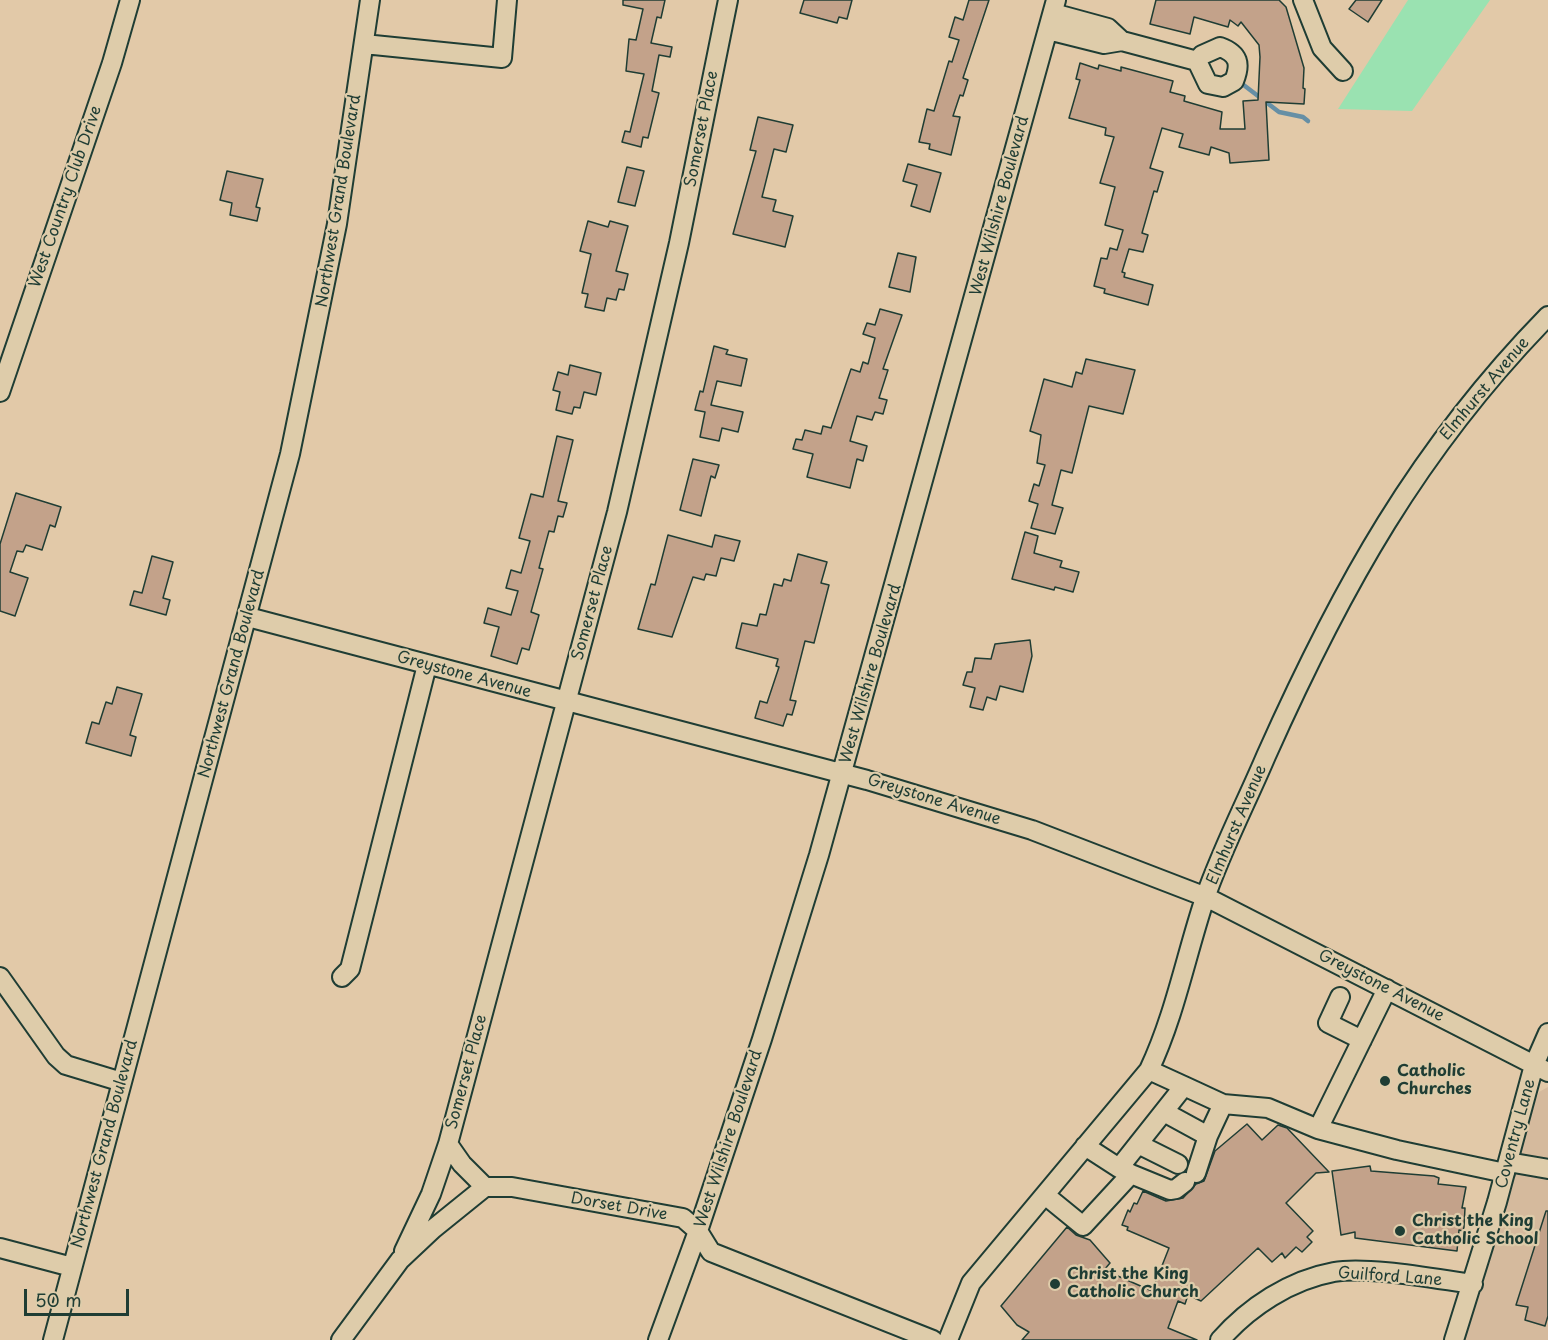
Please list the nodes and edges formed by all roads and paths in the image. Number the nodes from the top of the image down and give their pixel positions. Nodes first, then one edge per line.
1 (130, 0) edge
2 (370, 0) edge
3 (507, 0) edge
4 (728, 0) edge
5 (1303, 0) edge
6 (1052, 14) edge
7 (364, 44) junction
8 (1197, 61) dead end
9 (1343, 72) dead end
10 (1548, 316) edge
11 (0, 393) edge
12 (248, 617) junction
13 (427, 665) junction
14 (566, 702) junction
15 (843, 774) junction
16 (1206, 897) junction
17 (0, 977) edge
18 (342, 977) dead end
19 (1387, 989) junction
20 (1340, 998) dead end
21 (1548, 1033) edge
22 (1362, 1040) junction
23 (1541, 1068) edge
24 (1149, 1070) junction
25 (122, 1082) junction
26 (1184, 1086) junction
27 (1223, 1104) junction
28 (1164, 1112) junction
29 (1318, 1129) junction
30 (1208, 1136) junction
31 (448, 1144) junction
32 (1138, 1144) junction
33 (1085, 1146) junction
34 (1178, 1164) dead end
35 (1506, 1167) junction
36 (1548, 1169) edge
37 (1125, 1171) junction
38 (485, 1187) junction
39 (1045, 1195) junction
40 (698, 1231) junction
41 (0, 1248) edge
42 (400, 1260) junction
43 (72, 1267) junction
44 (1473, 1284) junction
45 (53, 1340) edge
46 (341, 1340) edge
47 (658, 1340) edge
48 (933, 1340) edge
49 (948, 1340) edge
50 (1220, 1340) edge
51 (1454, 1340) edge

1 - 11 street, West Country Club Drive
2 - 7 street, Northwest Grand Boulevard
3 - 7 street
4 - 14 street, Somerset Place
5 - 9 street
6 - 8 street
6 - 15 street, West Wilshire Boulevard
7 - 12 street, Northwest Grand Boulevard
10 - 16 street, Elmhurst Avenue
12 - 13 street, Greystone Avenue
12 - 25 street, Northwest Grand Boulevard
13 - 14 street, Greystone Avenue
13 - 18 street
14 - 15 street, Greystone Avenue
14 - 31 street, Somerset Place
15 - 16 street, Greystone Avenue
15 - 40 street, West Wilshire Boulevard
16 - 19 street, Greystone Avenue
16 - 24 street, Elmhurst Avenue
17 - 25 street
19 - 22 street
19 - 23 street, Greystone Avenue
20 - 22 street
21 - 23 street
22 - 29 street
23 - 35 street, Coventry Lane
24 - 26 street
24 - 33 street, Elmhurst Avenue
25 - 43 street, Northwest Grand Boulevard
26 - 27 street
26 - 28 street
27 - 29 street
27 - 30 street
28 - 30 street
28 - 32 street
29 - 35 street
30 - 37 street
31 - 38 street, Somerset Place
31 - 42 street
32 - 34 street
32 - 37 street
33 - 37 street
33 - 39 street, Elmhurst Avenue
35 - 36 street
35 - 44 street, Coventry Lane
37 - 39 street
38 - 40 street, Dorset Drive
38 - 42 street
39 - 49 street, Elmhurst Avenue
40 - 47 street, West Wilshire Boulevard
40 - 48 street, Dorset Drive
41 - 43 street
42 - 46 street
43 - 45 street, Northwest Grand Boulevard
44 - 50 street, Guilford Lane
44 - 51 street, Coventry Lane

